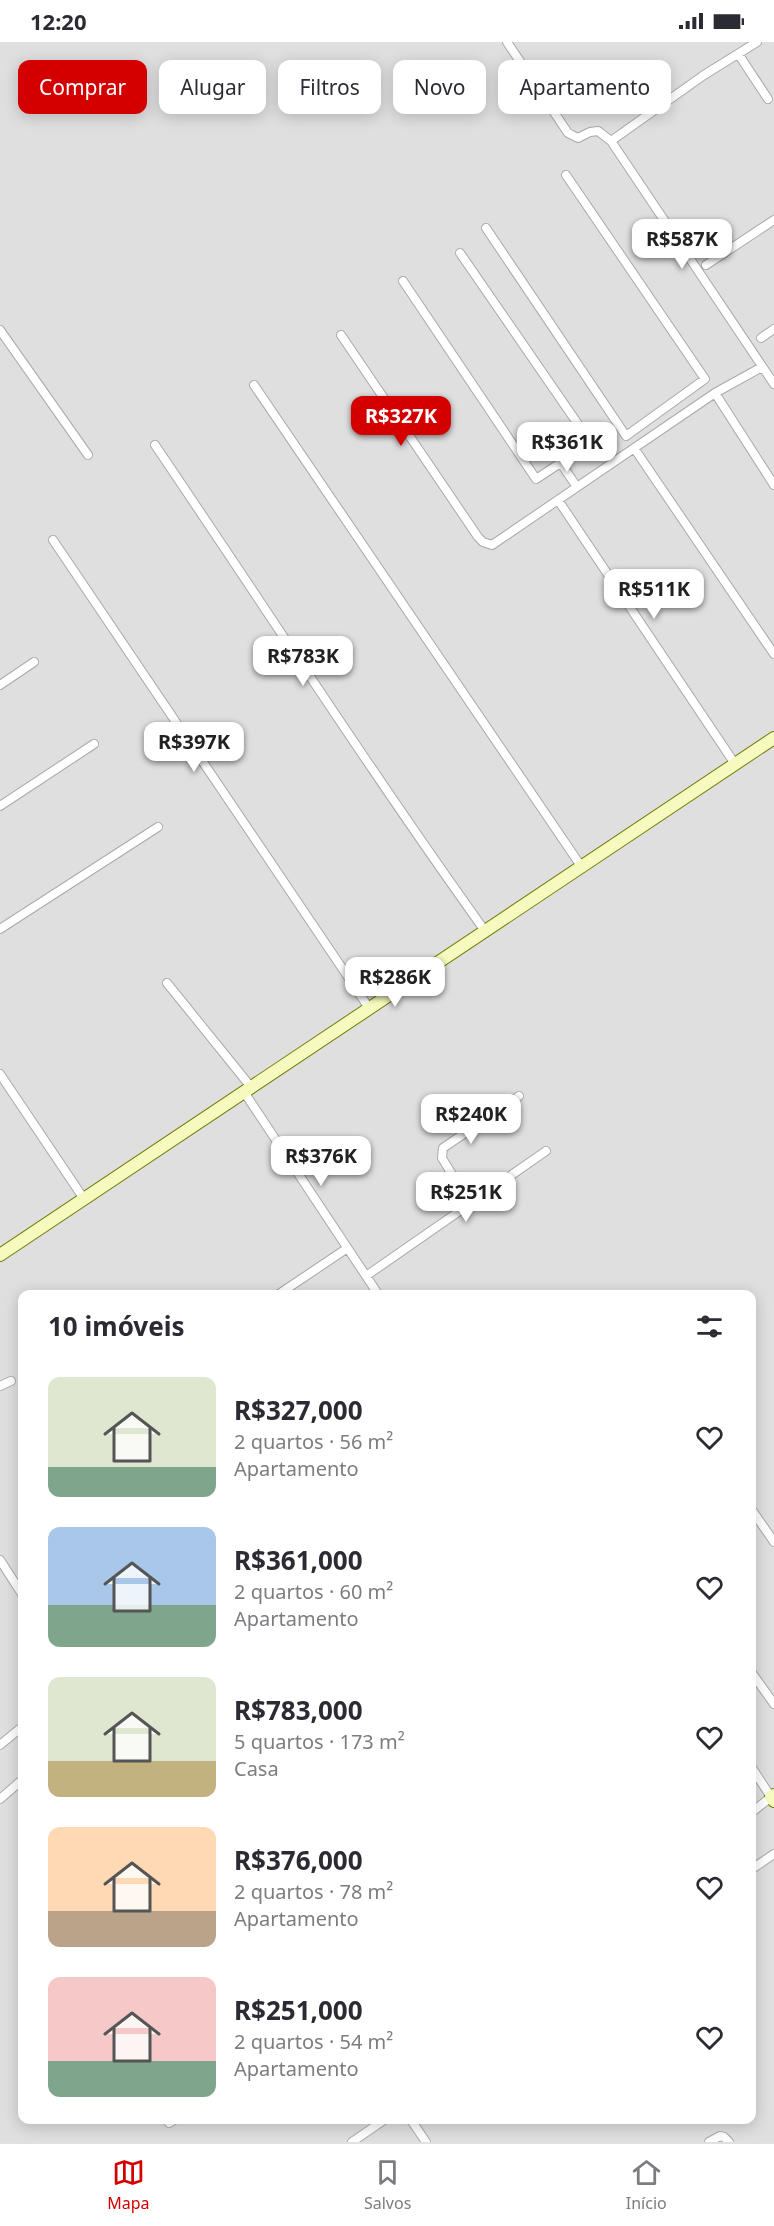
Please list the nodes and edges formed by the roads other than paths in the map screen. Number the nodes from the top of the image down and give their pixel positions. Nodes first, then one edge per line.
1 (507, 42) edge
2 (758, 42) edge
3 (739, 55) junction
4 (768, 99) dead end
5 (611, 141) junction
6 (566, 175) dead end
7 (774, 220) edge
8 (486, 228) dead end
9 (460, 253) dead end
10 (706, 265) dead end
11 (403, 282) dead end
12 (774, 329) edge
13 (0, 330) edge
14 (341, 335) dead end
15 (761, 338) dead end
16 (762, 367) junction
17 (698, 384) junction
18 (774, 384) edge
19 (254, 385) dead end
20 (711, 396) junction
21 (155, 445) dead end
22 (634, 448) junction
23 (88, 455) dead end
24 (560, 462) junction
25 (774, 484) edge
26 (577, 487) junction
27 (558, 500) junction
28 (53, 540) dead end
29 (774, 654) edge
30 (34, 663) dead end
31 (0, 685) edge
32 (774, 738) edge
33 (94, 744) dead end
34 (735, 764) junction
35 (0, 806) edge
36 (158, 827) dead end
37 (581, 866) junction
38 (0, 929) edge
39 (485, 931) junction
40 (167, 983) dead end
41 (369, 1008) junction
42 (0, 1074) edge
43 (247, 1090) junction
44 (519, 1096) dead end
45 (546, 1151) dead end
46 (84, 1198) junction
47 (470, 1204) junction
48 (346, 1249) junction
49 (0, 1255) edge
50 (366, 1276) junction
51 (285, 1290) edge
52 (375, 1290) edge
53 (11, 1381) dead end
54 (0, 1386) edge
55 (756, 1516) edge
56 (774, 1542) edge
57 (0, 1560) edge
58 (18, 1588) edge
59 (756, 1679) edge
60 (774, 1704) edge
61 (18, 1729) edge
62 (0, 1745) edge
63 (756, 1774) edge
64 (18, 1783) edge
65 (773, 1798) edge
66 (0, 1799) edge
67 (756, 1809) edge
68 (774, 1854) edge
69 (756, 1866) edge
70 (378, 2124) edge
71 (414, 2124) edge
72 (352, 2142) edge
73 (426, 2142) edge
74 (709, 2142) edge
75 (729, 2142) edge

1 - 5 street
2 - 3 street
3 - 4 street
3 - 5 street
5 - 16 street
6 - 17 street
7 - 10 street
8 - 17 street
9 - 24 street
11 - 24 street
12 - 15 street
13 - 23 street
14 - 27 street
16 - 18 street
16 - 20 street
17 - 20 street
19 - 37 street
20 - 22 street
20 - 25 street
21 - 39 street
22 - 26 street
22 - 29 street
24 - 26 street
26 - 27 street
27 - 34 street
28 - 41 street
30 - 31 street
32 - 34 main road
33 - 35 street
34 - 37 main road
36 - 38 street
37 - 39 main road
39 - 41 main road
40 - 43 street
41 - 43 main road
42 - 46 street
43 - 46 main road
43 - 48 street
44 - 47 street
45 - 47 street
46 - 49 main road
47 - 50 street
48 - 50 street
48 - 51 street
50 - 52 street
53 - 54 street
55 - 56 street
57 - 58 street
59 - 60 street
61 - 62 street
63 - 65 street
64 - 66 street
65 - 67 street
68 - 69 street
70 - 72 street
71 - 73 street
74 - 75 street

